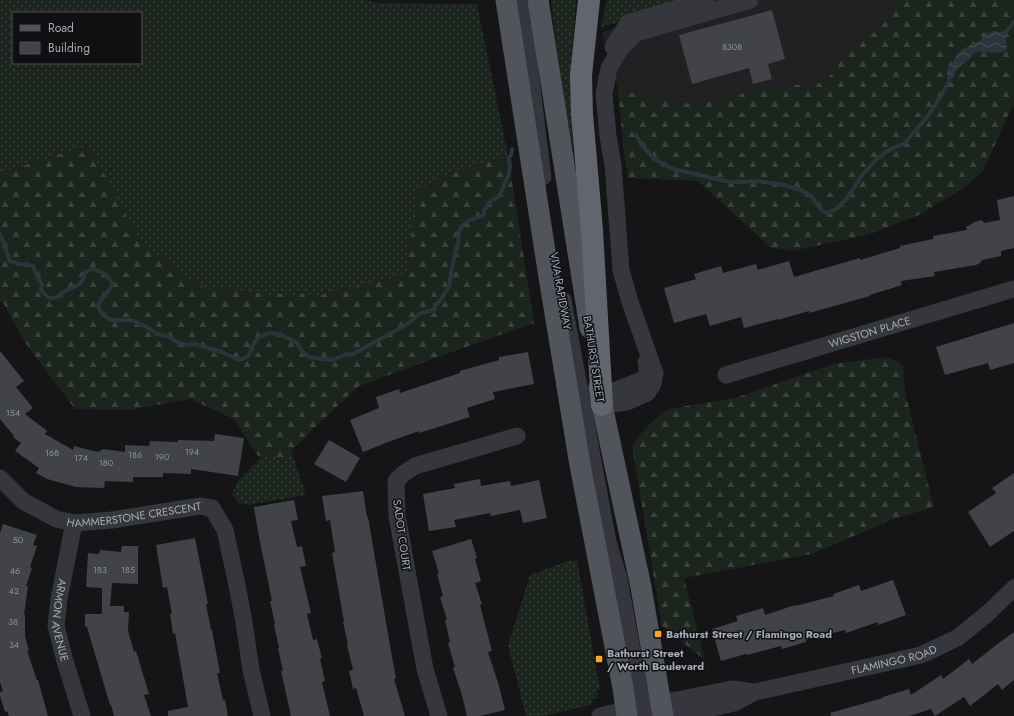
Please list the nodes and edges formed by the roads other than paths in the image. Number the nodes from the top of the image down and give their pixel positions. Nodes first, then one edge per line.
1 (506, 0) edge
2 (521, 0) edge
3 (538, 0) edge
4 (589, 0) edge
5 (705, 0) edge
6 (750, 0) edge
7 (1014, 289) edge
8 (726, 375) dead end
9 (601, 400) junction
10 (517, 436) dead end
11 (614, 464) junction
12 (0, 478) edge
13 (74, 523) junction
14 (619, 579) junction
15 (1014, 588) edge
16 (755, 692) junction
17 (644, 711) edge
18 (82, 716) edge
19 (262, 716) edge
20 (439, 716) edge
21 (600, 716) edge
22 (678, 716) edge

1 - 17 main road
2 - 14 street, VIVA RAPIDWAY
3 - 9 main road, BATHURST STREET
4 - 9 highway
5 - 9 street
6 - 9 street
7 - 8 street, WIGSTON PLACE
9 - 11 main road, BATHURST STREET
10 - 20 street, SADOT COURT
11 - 14 street, VIVA RAPIDWAY
11 - 17 main road, BATHURST STREET
12 - 13 street, HAMMERSTONE CRESCENT
13 - 18 street, ARMON AVENUE
13 - 19 street, HAMMERSTONE CRESCENT
14 - 17 street, VIVA RAPIDWAY
15 - 16 street, FLAMINGO ROAD
16 - 17 street, FLAMINGO ROAD
16 - 22 street, FLAMINGO ROAD
17 - 21 street, FLAMINGO ROAD

